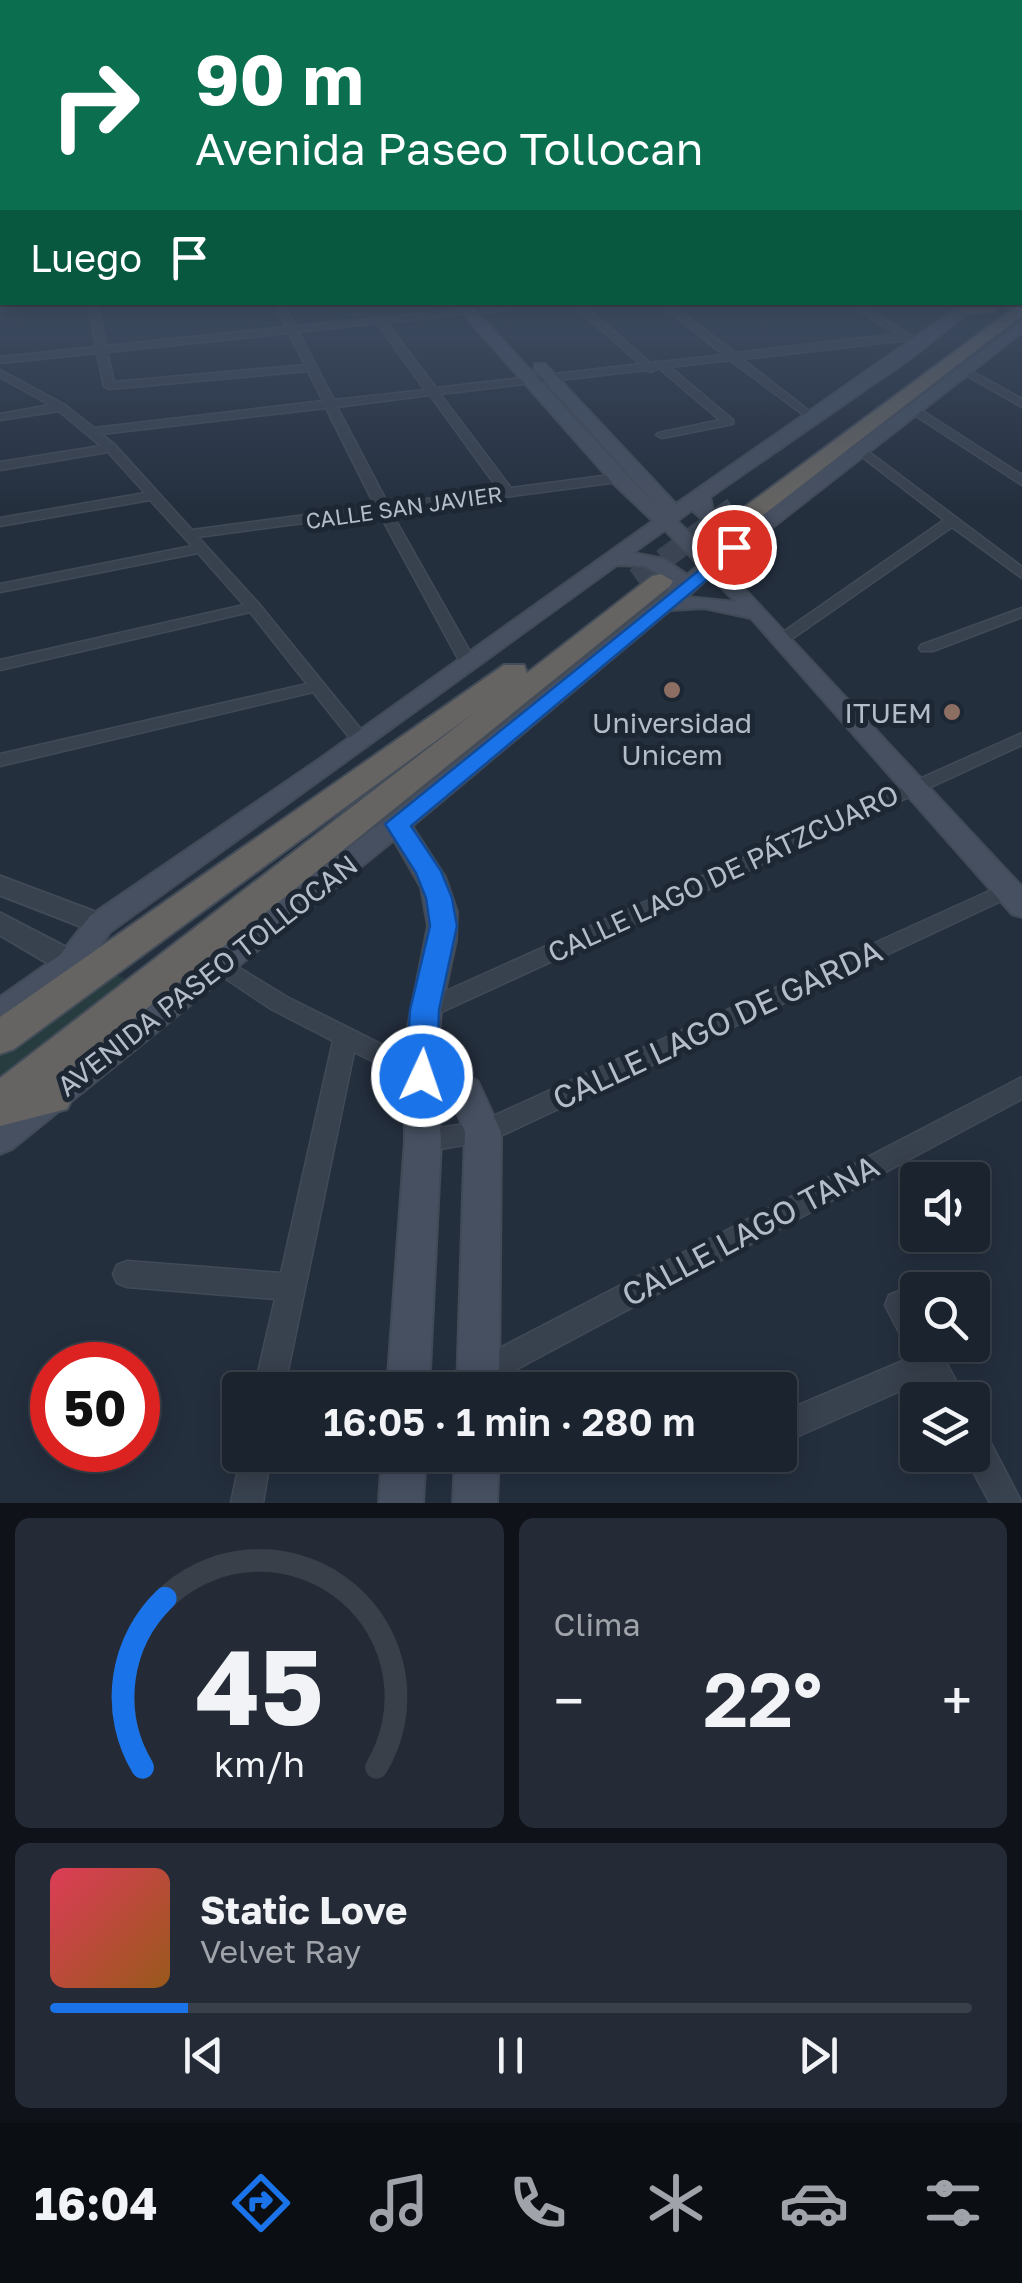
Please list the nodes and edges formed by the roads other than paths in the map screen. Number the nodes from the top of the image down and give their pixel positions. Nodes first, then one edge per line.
1 (104, 366) edge
2 (415, 366) edge
3 (519, 366) edge
4 (537, 366) edge
5 (673, 366) edge
6 (745, 366) edge
7 (879, 366) edge
8 (914, 366) edge
9 (948, 366) edge
10 (972, 366) edge
11 (310, 368) joint
12 (657, 368) junction
13 (1, 371) edge
14 (966, 371) junction
15 (553, 381) junction
16 (532, 383) junction
17 (436, 394) junction
18 (1022, 404) edge
19 (330, 406) junction
20 (61, 407) junction
21 (914, 410) junction
22 (0, 417) edge
23 (813, 419) junction
24 (92, 432) junction
25 (662, 435) dead end
26 (110, 448) junction
27 (861, 450) junction
28 (0, 466) edge
29 (618, 478) junction
30 (1022, 481) edge
31 (657, 492) junction
32 (706, 492) junction
33 (508, 493) junction
34 (155, 494) junction
35 (384, 510) junction
36 (753, 512) junction
37 (666, 521) junction
38 (952, 521) junction
39 (0, 522) edge
40 (752, 532) junction
41 (191, 534) junction
42 (734, 547) junction
43 (202, 548) junction
44 (712, 566) junction
45 (1022, 574) edge
46 (646, 579) junction
47 (0, 588) edge
48 (751, 606) junction
49 (254, 607) junction
50 (1022, 612) edge
51 (781, 640) junction
52 (927, 648) dead end
53 (469, 664) junction
54 (0, 665) edge
55 (317, 686) junction
56 (1022, 738) edge
57 (362, 742) junction
58 (0, 760) edge
59 (913, 785) junction
60 (397, 824) junction
61 (0, 884) edge
62 (1014, 898) edge
63 (0, 924) edge
64 (100, 924) junction
65 (71, 962) junction
66 (222, 965) junction
67 (424, 1010) junction
68 (0, 1014) edge
69 (0, 1038) edge
70 (346, 1039) junction
71 (422, 1076) junction
72 (1022, 1087) edge
73 (52, 1097) junction
74 (0, 1105) edge
75 (483, 1132) junction
76 (0, 1138) edge
77 (423, 1141) junction
78 (127, 1274) dead end
79 (290, 1286) junction
80 (900, 1362) edge
81 (273, 1372) edge
82 (409, 1372) edge
83 (478, 1372) edge
84 (496, 1372) edge
85 (797, 1419) edge
86 (252, 1472) edge
87 (403, 1472) edge
88 (476, 1472) edge
89 (990, 1472) edge
90 (246, 1503) edge
91 (401, 1503) edge
92 (475, 1503) edge
93 (1007, 1503) edge

1 - 11 street
2 - 17 street
3 - 16 main road
4 - 15 main road
5 - 12 street
6 - 23 street
7 - 23 main road, AVENIDA PASEO TOLLOCAN
8 - 36 highway, AVENIDA PASEO TOLLOCAN
9 - 36 highway, AVENIDA PASEO TOLLOCAN
10 - 14 main road, AVENIDA PASEO TOLLOCAN
11 - 19 street
12 - 15 street
12 - 25 street
13 - 20 street
14 - 18 street
14 - 21 main road, AVENIDA PASEO TOLLOCAN
15 - 16 street
15 - 31 main road
16 - 17 street
16 - 29 main road
17 - 19 street
17 - 33 street
19 - 24 street
19 - 35 street
20 - 22 street
20 - 24 street
21 - 27 main road, AVENIDA PASEO TOLLOCAN
21 - 30 street
23 - 32 main road, AVENIDA PASEO TOLLOCAN
24 - 26 street
26 - 28 street
26 - 34 street
27 - 36 main road, AVENIDA PASEO TOLLOCAN
27 - 38 street
29 - 33 street, CALLE SAN JAVIER
29 - 37 main road
31 - 32 main road
31 - 37 main road
32 - 36 main road
32 - 37 main road, AVENIDA PASEO TOLLOCAN
33 - 35 street, CALLE SAN JAVIER
34 - 39 street
34 - 41 street
35 - 41 street, CALLE SAN JAVIER
35 - 53 street
36 - 40 main road, AVENIDA PASEO TOLLOCAN
37 - 40 main road
37 - 44 main road
37 - 46 main road, AVENIDA PASEO TOLLOCAN
38 - 45 street
38 - 51 street
40 - 42 main road, AVENIDA PASEO TOLLOCAN
41 - 43 street
42 - 44 main road, AVENIDA PASEO TOLLOCAN
42 - 48 main road
43 - 47 street
43 - 49 street
44 - 46 main road, AVENIDA PASEO TOLLOCAN
44 - 46 main road
44 - 48 main road
46 - 48 main road
46 - 53 main road, AVENIDA PASEO TOLLOCAN
46 - 60 main road, AVENIDA PASEO TOLLOCAN
46 - 69 highway, AVENIDA PASEO TOLLOCAN
46 - 74 highway, AVENIDA PASEO TOLLOCAN
48 - 51 main road
49 - 54 street
49 - 55 street
50 - 52 street
51 - 59 main road
53 - 57 main road, AVENIDA PASEO TOLLOCAN
55 - 57 street
55 - 58 street
56 - 59 street, CALLE LAGO DE PÁTZCUARO
57 - 64 main road, AVENIDA PASEO TOLLOCAN
59 - 62 main road
59 - 67 street, CALLE LAGO DE PÁTZCUARO
60 - 66 main road, AVENIDA PASEO TOLLOCAN
60 - 67 main road
61 - 64 street
62 - 75 street, CALLE LAGO DE GARDA
63 - 65 street
64 - 65 main road, AVENIDA PASEO TOLLOCAN
65 - 68 main road, AVENIDA PASEO TOLLOCAN
66 - 70 street
66 - 73 main road, AVENIDA PASEO TOLLOCAN
67 - 71 main road
70 - 71 street
70 - 79 street
71 - 75 main road
71 - 77 main road
72 - 84 street, CALLE LAGO TANA
73 - 74 highway
73 - 76 main road, AVENIDA PASEO TOLLOCAN
75 - 77 street, CALLE LAGO DE GARDA
75 - 83 main road
77 - 82 main road
78 - 79 street
79 - 81 street
80 - 85 street
86 - 90 street
87 - 91 main road
88 - 92 main road
89 - 93 street

